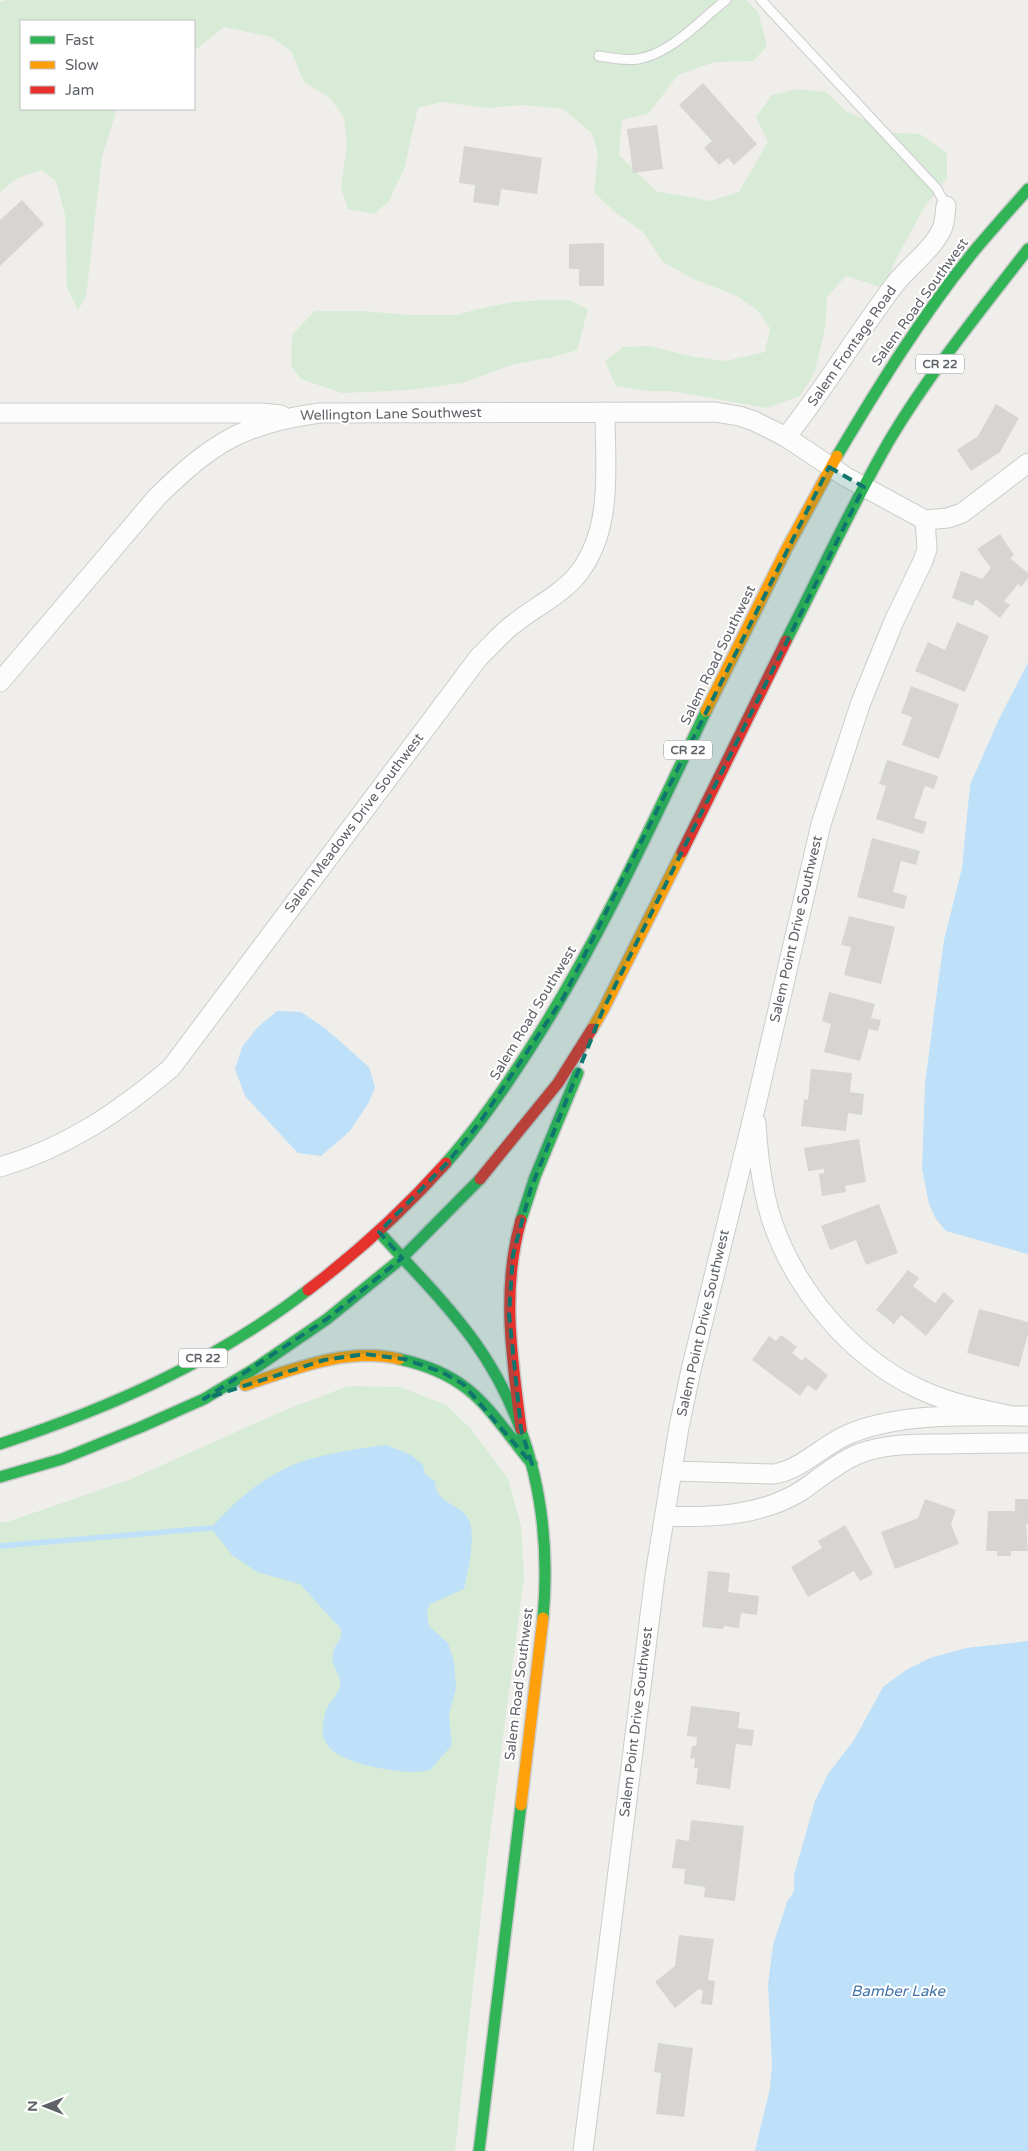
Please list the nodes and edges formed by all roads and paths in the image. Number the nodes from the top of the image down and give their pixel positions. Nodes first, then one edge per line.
1 (726, 0) edge
2 (761, 0) edge
3 (599, 56) dead end
4 (1028, 189) edge
5 (946, 206) joint
6 (1028, 249) edge
7 (605, 412) junction
8 (0, 413) edge
9 (292, 417) junction
10 (786, 437) junction
11 (1028, 463) edge
12 (829, 467) junction
13 (864, 487) junction
14 (926, 520) junction
15 (0, 682) edge
16 (603, 1010) junction
17 (755, 1109) junction
18 (0, 1167) edge
19 (379, 1232) junction
20 (402, 1258) junction
21 (204, 1399) junction
22 (1021, 1416) edge
23 (521, 1429) junction
24 (1028, 1443) edge
25 (0, 1444) edge
26 (532, 1464) junction
27 (672, 1471) junction
28 (0, 1477) edge
29 (664, 1516) junction
30 (479, 2151) edge
31 (583, 2151) edge

1 - 3 lane
2 - 5 lane
4 - 12 main road, Salem Road Southwest / CR 22
5 - 10 street, Salem Frontage Road
6 - 13 main road, CR 22
7 - 9 street, Wellington Lane Southwest
7 - 10 street, Wellington Lane Southwest
7 - 18 street, Salem Meadows Drive Southwest
8 - 9 street
9 - 15 street, Wellington Lane Southwest
10 - 12 street, Wellington Lane Southwest
11 - 14 street
12 - 13 street, Wellington Lane Southwest
12 - 19 main road, Salem Road Southwest / CR 22
13 - 14 street
13 - 16 main road, CR 22
14 - 17 street, Salem Point Drive Southwest
16 - 20 main road, CR 22
16 - 23 main road
17 - 22 street
17 - 27 street, Salem Point Drive Southwest
19 - 20 main road, Salem Road Southwest
19 - 25 main road, CR 22
20 - 21 main road, CR 22
20 - 23 main road, Salem Road Southwest
21 - 26 main road
21 - 28 main road, CR 22
22 - 27 street
23 - 26 main road, Salem Road Southwest
24 - 29 street
26 - 30 main road, Salem Road Southwest
27 - 29 street, Salem Point Drive Southwest
29 - 31 street, Salem Point Drive Southwest

